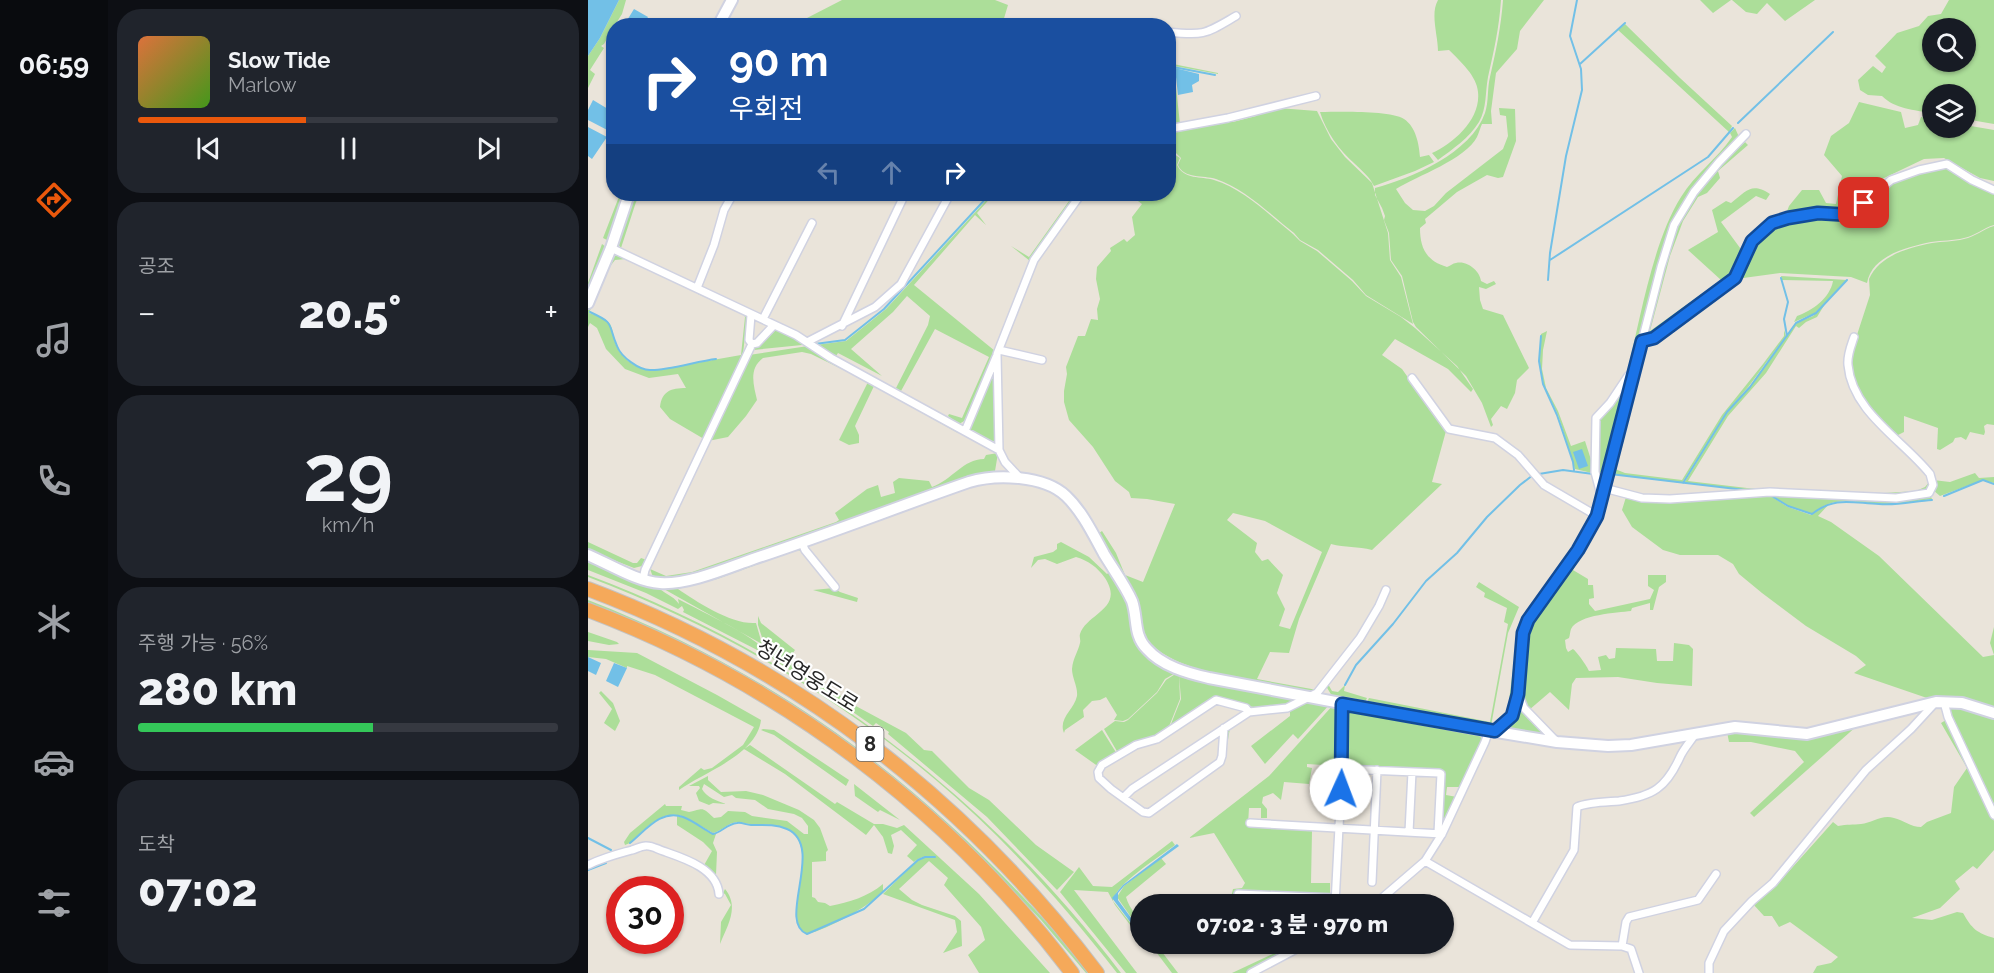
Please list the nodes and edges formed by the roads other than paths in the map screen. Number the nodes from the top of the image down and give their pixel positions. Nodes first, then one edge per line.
1 (732, 0) edge
2 (1236, 16) dead end
3 (722, 18) edge
4 (1176, 33) edge
5 (1316, 96) dead end
6 (1176, 128) edge
7 (1746, 134) dead end
8 (1994, 190) edge
9 (627, 201) edge
10 (729, 201) edge
11 (902, 201) edge
12 (946, 201) edge
13 (1076, 201) edge
14 (812, 223) dead end
15 (612, 248) junction
16 (697, 288) junction
17 (588, 303) edge
18 (752, 315) junction
19 (763, 319) junction
20 (774, 325) junction
21 (842, 326) junction
22 (1854, 338) dead end
23 (1642, 341) junction
24 (807, 342) junction
25 (752, 344) junction
26 (998, 352) junction
27 (1042, 360) dead end
28 (1635, 370) junction
29 (1412, 378) dead end
30 (965, 431) junction
31 (999, 450) junction
32 (1020, 478) junction
33 (1605, 488) junction
34 (1602, 497) junction
35 (1597, 516) junction
36 (802, 543) junction
37 (588, 555) edge
38 (644, 579) junction
39 (835, 587) dead end
40 (588, 589) edge
41 (1386, 590) dead end
42 (588, 610) edge
43 (1518, 694) junction
44 (1310, 697) junction
45 (1940, 702) junction
46 (1342, 704) junction
47 (1249, 712) junction
48 (1994, 713) edge
49 (1224, 728) junction
50 (1492, 731) junction
51 (1696, 733) junction
52 (1557, 742) junction
53 (1342, 769) junction
54 (1377, 770) junction
55 (1412, 772) junction
56 (1124, 798) junction
57 (1994, 814) edge
58 (1250, 823) dead end
59 (1339, 829) junction
60 (1374, 831) junction
61 (1409, 832) junction
62 (1440, 833) junction
63 (1425, 861) junction
64 (588, 865) edge
65 (1716, 874) dead end
66 (1372, 882) dead end
67 (719, 894) dead end
68 (1336, 894) edge
69 (1387, 894) edge
70 (1532, 923) junction
71 (1622, 946) junction
72 (1287, 954) edge
73 (1072, 973) edge
74 (1097, 973) edge
75 (1251, 973) edge
76 (1639, 973) edge
77 (1707, 973) edge

1 - 3 street
2 - 4 street
5 - 6 street
7 - 23 street
8 - 23 street
9 - 15 street
10 - 16 street
11 - 21 street
12 - 21 street
13 - 26 street
14 - 19 street
15 - 16 street
15 - 17 street
16 - 18 street
18 - 19 street
18 - 25 street
19 - 20 street
20 - 24 street
20 - 25 street
21 - 24 street
22 - 33 street
23 - 28 street
24 - 30 street
25 - 38 street
26 - 27 street
26 - 30 street
26 - 31 street
28 - 33 street
28 - 34 street
29 - 35 street
30 - 31 street
31 - 32 street
32 - 36 street
32 - 44 street
33 - 34 street
34 - 35 street
35 - 43 street
36 - 38 street
36 - 39 street
37 - 38 street
40 - 74 highway, 청년영웅도로 / 8
41 - 44 street
42 - 73 highway, 청년영웅도로 / 8
43 - 50 street
43 - 52 street
44 - 46 street
44 - 47 street
45 - 48 street
45 - 51 street
45 - 57 street
45 - 77 street
46 - 50 street
46 - 53 street
47 - 49 street
47 - 56 street
49 - 56 street
49 - 56 street
50 - 52 street
50 - 62 street
51 - 52 street
51 - 70 street
53 - 54 street
53 - 59 street
54 - 55 street
54 - 60 street
55 - 61 street
55 - 62 street
58 - 59 street
59 - 60 street
59 - 68 street
60 - 61 street
60 - 66 street
61 - 62 street
62 - 63 street
63 - 69 street
63 - 70 street
64 - 67 street
65 - 71 street
70 - 71 street
71 - 76 street
72 - 75 street

